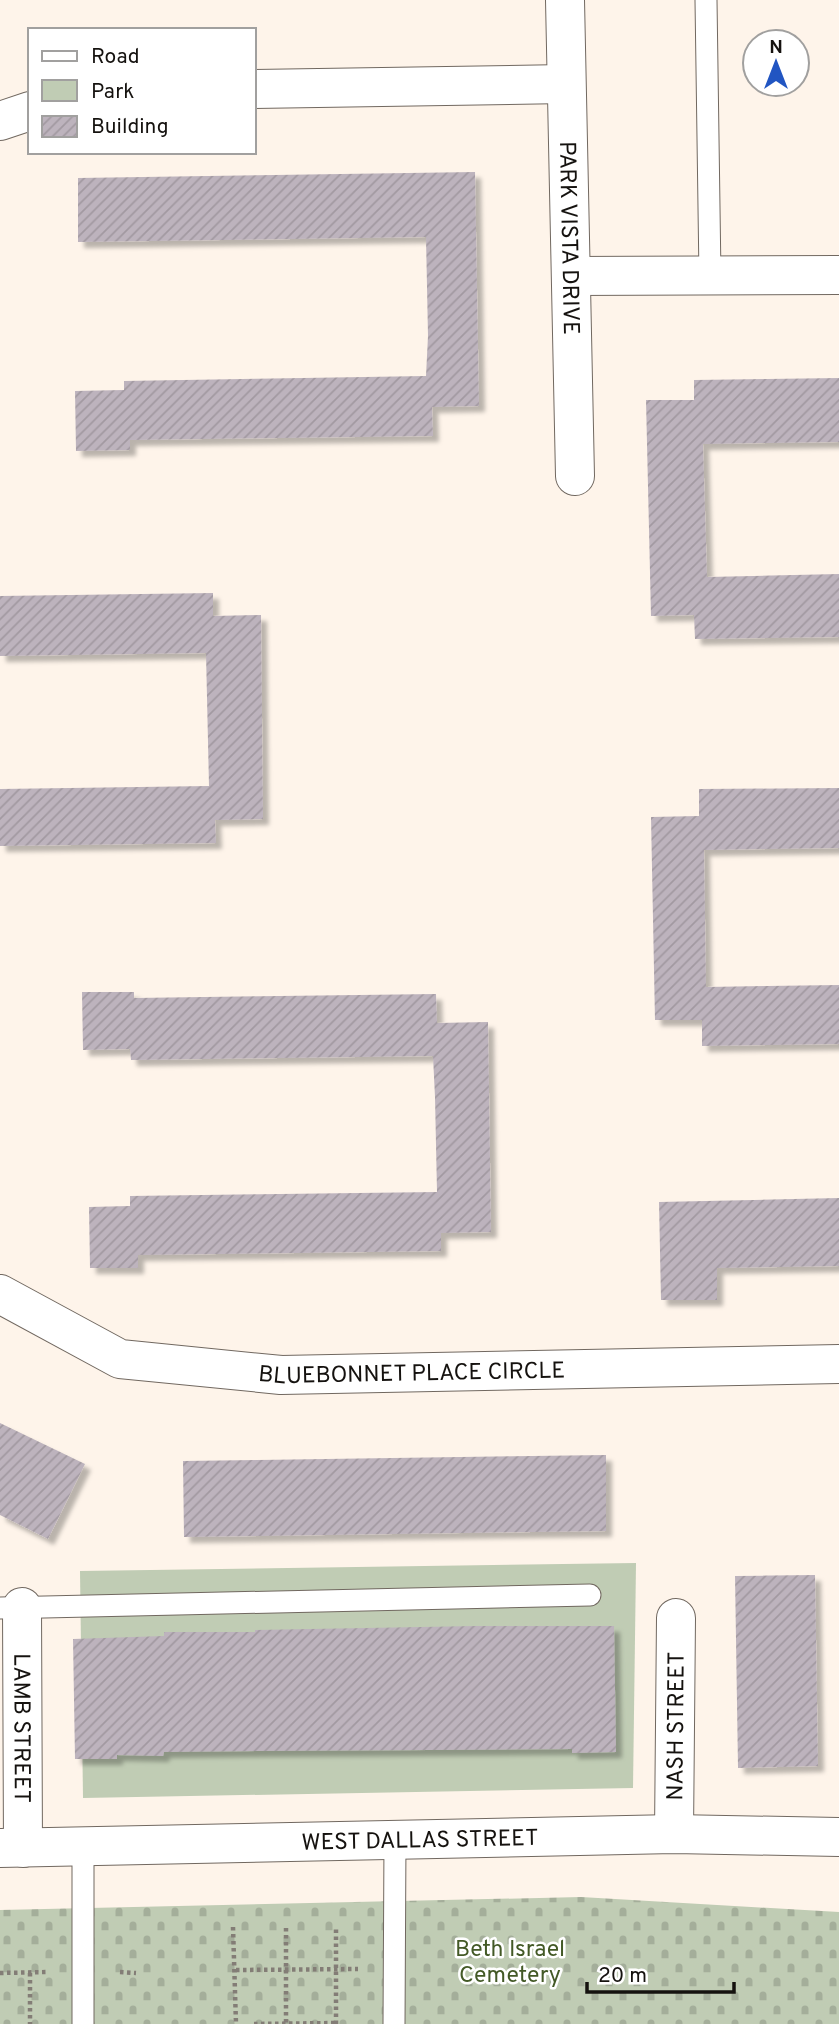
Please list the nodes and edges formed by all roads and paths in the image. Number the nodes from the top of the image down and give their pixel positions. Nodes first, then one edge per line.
1 (565, 0) edge
2 (706, 0) edge
3 (566, 83) junction
4 (256, 89) edge
5 (28, 112) edge
6 (0, 121) edge
7 (839, 275) edge
8 (571, 276) junction
9 (710, 276) junction
10 (575, 476) dead end
11 (0, 1294) edge
12 (839, 1364) edge
13 (590, 1595) dead end
14 (11, 1608) edge
15 (676, 1618) dead end
16 (674, 1834) junction
17 (839, 1836) edge
18 (395, 1840) junction
19 (83, 1847) junction
20 (12, 1848) edge
21 (233, 1927) dead end
22 (286, 1928) dead end
23 (336, 1929) dead end
24 (286, 1969) junction
25 (335, 1969) junction
26 (394, 1969) junction
27 (236, 1970) junction
28 (83, 1972) junction
29 (0, 1973) edge
30 (30, 1973) junction
31 (336, 2023) edge
32 (30, 2024) edge
33 (83, 2024) edge
34 (236, 2024) edge
35 (254, 2024) edge
36 (286, 2024) edge
37 (394, 2024) edge

1 - 3 street, PARK VISTA DRIVE
2 - 9 lane
3 - 4 street
3 - 8 street, PARK VISTA DRIVE
5 - 6 street
7 - 9 street
8 - 9 street
8 - 10 street, PARK VISTA DRIVE
11 - 12 street, BLUEBONNET PLACE CIRCLE
13 - 14 lane
14 - 20 street, LAMB STREET
15 - 16 street, NASH STREET
16 - 17 street, WEST DALLAS STREET
16 - 18 street, WEST DALLAS STREET
18 - 19 street, WEST DALLAS STREET
18 - 26 lane
19 - 20 street, WEST DALLAS STREET
19 - 28 lane
21 - 27 path
22 - 24 path
23 - 25 path
24 - 25 path
24 - 27 path
24 - 36 path
25 - 26 path
25 - 31 path
26 - 37 lane
27 - 34 path
28 - 30 path
28 - 33 lane
29 - 30 path
30 - 32 path
31 - 36 path
35 - 36 path

